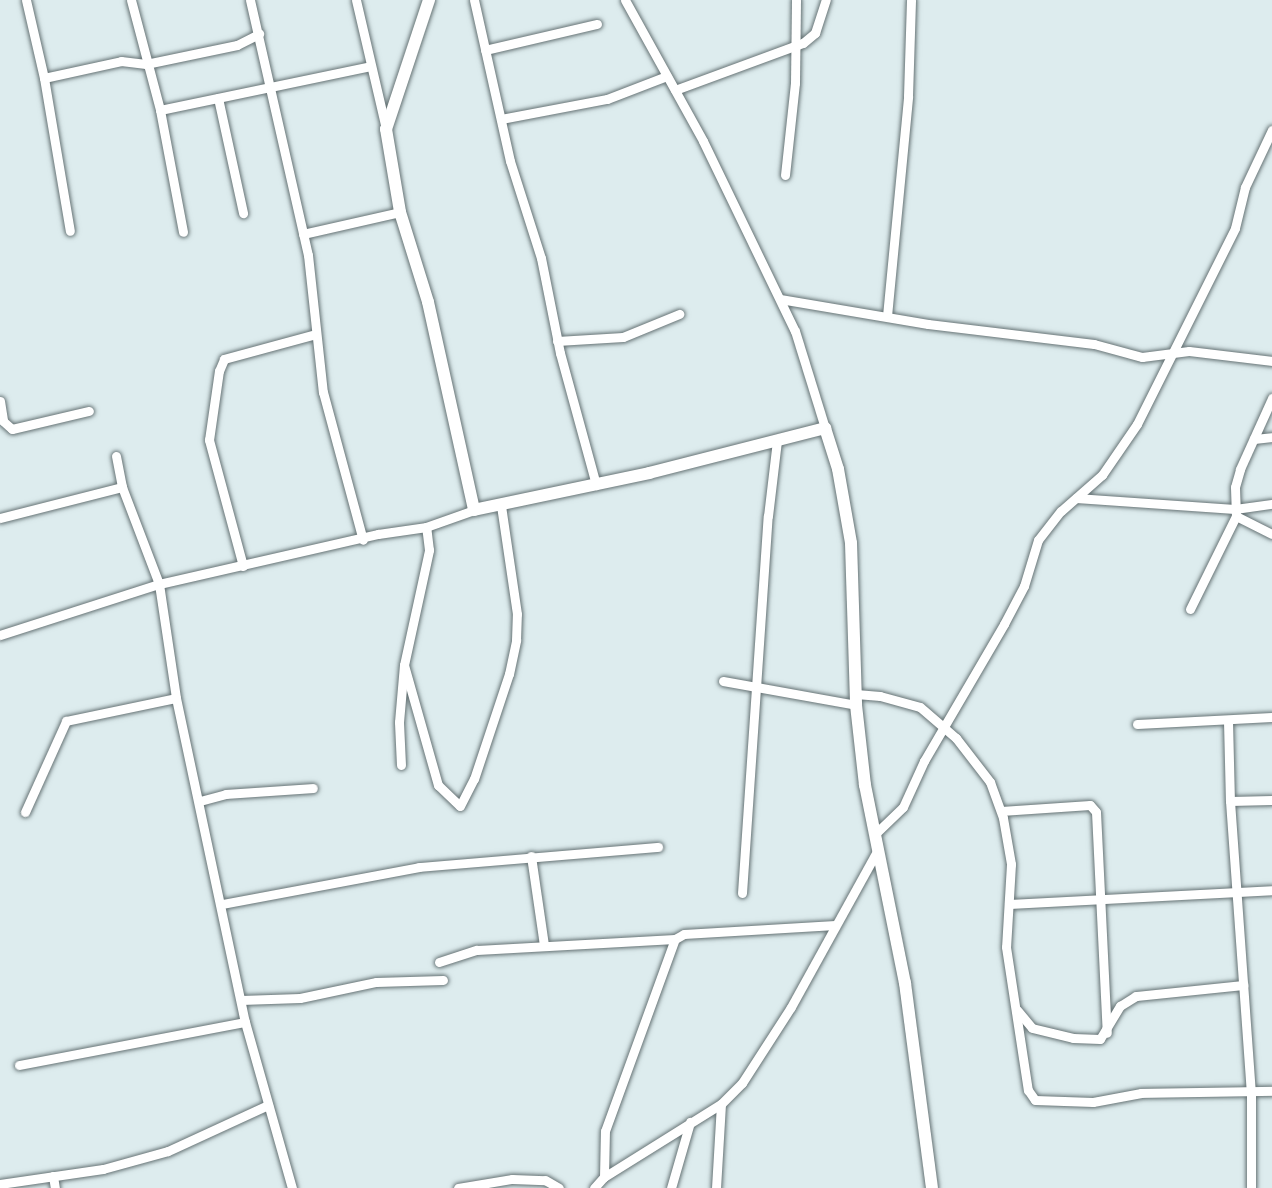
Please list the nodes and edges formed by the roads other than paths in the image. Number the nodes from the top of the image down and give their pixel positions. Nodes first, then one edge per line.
1 (26, 0) edge
2 (131, 0) edge
3 (250, 0) edge
4 (356, 0) edge
5 (429, 0) edge
6 (474, 0) edge
7 (625, 0) edge
8 (796, 0) edge
9 (826, 0) edge
10 (911, 0) edge
11 (597, 24) dead end
12 (259, 34) junction
13 (794, 48) junction
14 (484, 50) junction
15 (146, 64) junction
16 (370, 66) junction
17 (667, 76) junction
18 (44, 78) junction
19 (268, 86) junction
20 (675, 90) junction
21 (218, 98) junction
22 (160, 110) junction
23 (501, 119) junction
24 (386, 129) junction
25 (1272, 130) edge
26 (1270, 143) edge
27 (785, 175) dead end
28 (400, 212) junction
29 (243, 213) dead end
30 (70, 231) dead end
31 (183, 232) dead end
32 (303, 234) junction
33 (780, 299) junction
34 (679, 314) dead end
35 (887, 316) junction
36 (315, 334) junction
37 (557, 341) junction
38 (1170, 356) junction
39 (1272, 361) edge
40 (1272, 398) edge
41 (0, 401) edge
42 (89, 411) dead end
43 (825, 428) junction
44 (1272, 436) edge
45 (1254, 439) junction
46 (777, 441) junction
47 (116, 456) dead end
48 (596, 485) junction
49 (122, 487) junction
50 (1076, 498) junction
51 (1272, 504) edge
52 (501, 505) junction
53 (474, 510) junction
54 (1236, 512) junction
55 (0, 518) edge
56 (426, 527) junction
57 (1272, 534) edge
58 (363, 540) junction
59 (243, 566) junction
60 (159, 584) junction
61 (1190, 609) dead end
62 (0, 635) edge
63 (404, 665) junction
64 (723, 681) dead end
65 (757, 687) junction
66 (176, 698) junction
67 (856, 699) junction
68 (1272, 717) edge
69 (1228, 721) junction
70 (1137, 724) dead end
71 (946, 729) junction
72 (400, 765) dead end
73 (313, 788) dead end
74 (1272, 800) edge
75 (200, 801) junction
76 (1230, 801) junction
77 (25, 812) dead end
78 (1001, 812) junction
79 (874, 835) junction
80 (658, 847) dead end
81 (877, 851) junction
82 (531, 856) junction
83 (1272, 890) edge
84 (1236, 891) junction
85 (742, 893) dead end
86 (1099, 897) junction
87 (222, 904) junction
88 (1009, 904) junction
89 (835, 925) junction
90 (675, 939) junction
91 (544, 945) junction
92 (439, 962) dead end
93 (443, 980) dead end
94 (1243, 985) junction
95 (241, 1000) junction
96 (1016, 1009) junction
97 (245, 1022) junction
98 (1107, 1033) junction
99 (19, 1065) dead end
100 (1272, 1091) edge
101 (1251, 1093) junction
102 (721, 1104) junction
103 (268, 1105) junction
104 (690, 1122) junction
105 (53, 1176) junction
106 (604, 1177) junction
107 (0, 1184) edge
108 (55, 1188) edge
109 (292, 1188) edge
110 (458, 1188) edge
111 (559, 1188) edge
112 (594, 1188) edge
113 (671, 1188) edge
114 (716, 1188) edge
115 (932, 1188) edge
116 (1251, 1188) edge

1 - 18 street
2 - 15 street
3 - 12 street
4 - 16 street
5 - 24 street
6 - 14 street
7 - 17 street
8 - 13 street
9 - 13 street
10 - 35 street
11 - 14 street
12 - 15 street
12 - 19 street
13 - 20 street
13 - 27 street
14 - 23 street
15 - 18 street
15 - 22 street
16 - 19 street
16 - 24 street
17 - 20 street
17 - 23 street
18 - 30 street
19 - 21 street
19 - 32 street
20 - 33 street
21 - 22 street
21 - 29 street
22 - 31 street
23 - 37 street
24 - 28 street
25 - 26 street
26 - 38 street
28 - 32 street
28 - 53 street
32 - 36 street
33 - 35 street
33 - 43 street
34 - 37 street
35 - 38 street
36 - 58 street
36 - 59 street
37 - 48 street
38 - 39 street
38 - 50 street
40 - 45 street
41 - 42 street
43 - 46 street
43 - 67 street
44 - 45 street
45 - 54 street
46 - 48 street
46 - 65 street
47 - 49 street
48 - 52 street
49 - 55 street
49 - 60 street
50 - 54 street
50 - 71 street
51 - 54 street
52 - 53 street
52 - 63 street
53 - 56 street
54 - 57 street
54 - 61 street
56 - 58 street
56 - 63 street
58 - 59 street
59 - 60 street
60 - 62 street
60 - 66 street
63 - 72 street
64 - 65 street
65 - 67 street
65 - 85 street
66 - 75 street
66 - 77 street
67 - 71 street
67 - 79 street
68 - 69 street
69 - 70 street
69 - 76 street
71 - 78 street
71 - 79 street
73 - 75 street
74 - 76 street
75 - 87 street
76 - 84 street
78 - 86 street
78 - 88 street
79 - 81 street
80 - 82 street
81 - 89 street
81 - 115 street
82 - 87 street
82 - 91 street
83 - 84 street
84 - 86 street
84 - 94 street
86 - 88 street
86 - 98 street
87 - 95 street
88 - 96 street
89 - 90 street
89 - 102 street
90 - 91 street
90 - 106 street
91 - 92 street
93 - 95 street
94 - 98 street
94 - 101 street
95 - 97 street
96 - 98 street
96 - 101 street
97 - 99 street
97 - 103 street
100 - 101 street
101 - 116 street
102 - 104 street
102 - 114 street
103 - 105 street
103 - 109 street
104 - 106 street
104 - 113 street
105 - 107 street
105 - 108 street
106 - 112 street
110 - 111 street

